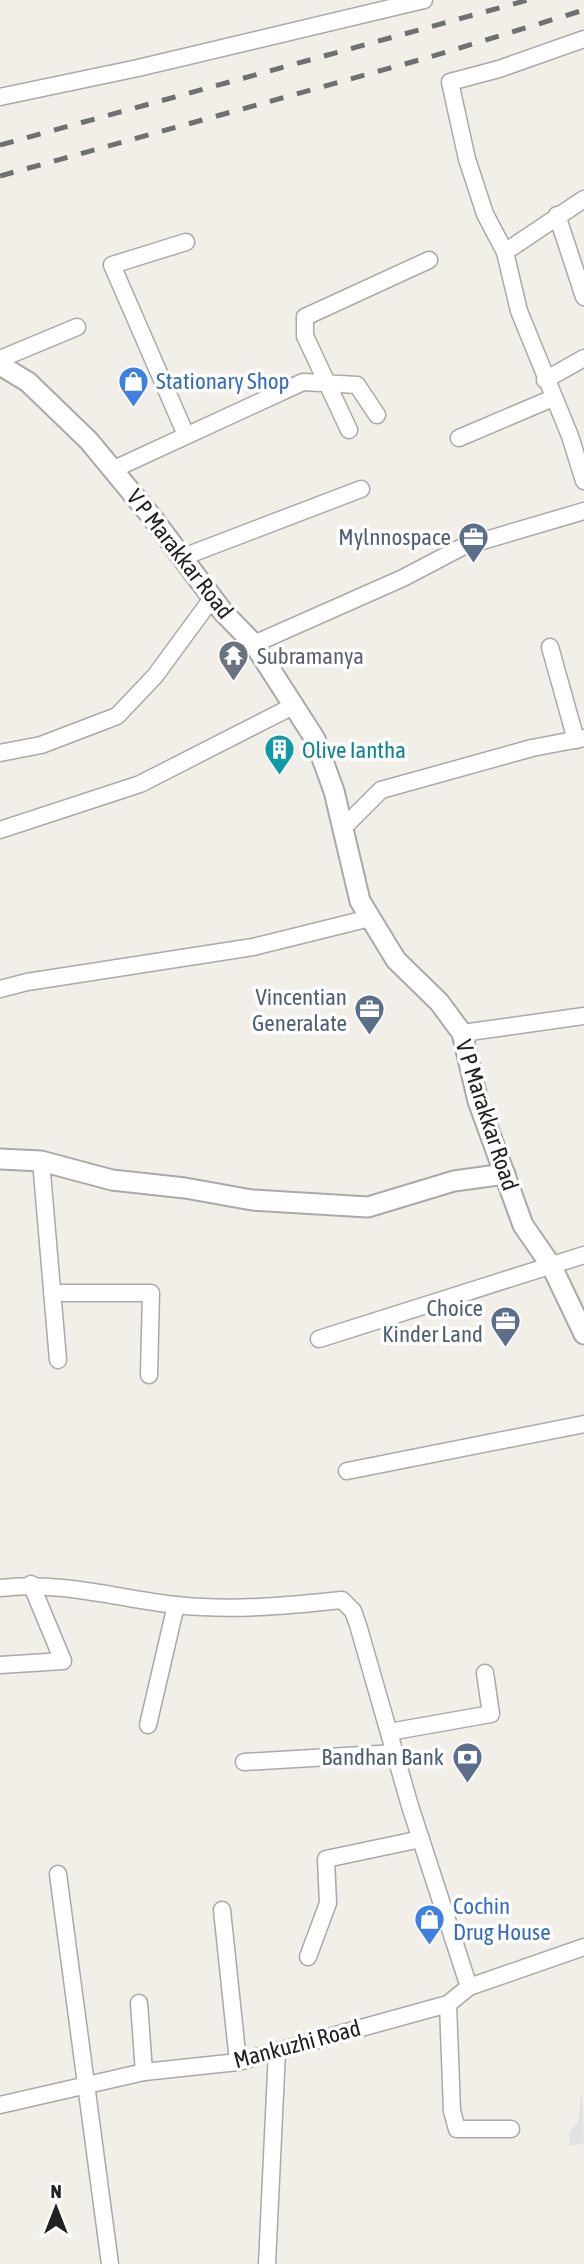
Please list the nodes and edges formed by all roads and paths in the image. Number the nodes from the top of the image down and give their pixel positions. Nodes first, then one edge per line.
1 (424, 0) edge
2 (584, 39) edge
3 (0, 97) edge
4 (584, 199) edge
5 (558, 215) junction
6 (186, 242) dead end
7 (505, 252) junction
8 (429, 260) dead end
9 (584, 297) edge
10 (77, 327) dead end
11 (584, 358) edge
12 (0, 359) edge
13 (0, 365) edge
14 (545, 380) junction
15 (326, 381) junction
16 (553, 398) junction
17 (377, 415) dead end
18 (584, 427) edge
19 (349, 430) dead end
20 (186, 435) junction
21 (570, 436) junction
22 (459, 438) dead end
23 (113, 470) junction
24 (584, 481) edge
25 (361, 489) dead end
26 (584, 511) edge
27 (183, 557) junction
28 (213, 597) junction
29 (254, 644) junction
30 (550, 647) dead end
31 (293, 706) junction
32 (580, 739) edge
33 (0, 753) edge
34 (0, 830) edge
35 (342, 830) junction
36 (370, 918) junction
37 (0, 989) edge
38 (584, 1016) edge
39 (462, 1033) junction
40 (0, 1159) edge
41 (41, 1161) junction
42 (505, 1174) junction
43 (584, 1255) edge
44 (552, 1267) junction
45 (52, 1293) junction
46 (584, 1334) edge
47 (319, 1339) dead end
48 (58, 1360) dead end
49 (149, 1375) dead end
50 (584, 1424) edge
51 (347, 1471) dead end
52 (31, 1584) junction
53 (0, 1588) edge
54 (176, 1605) junction
55 (0, 1665) edge
56 (485, 1673) dead end
57 (148, 1725) dead end
58 (389, 1732) junction
59 (395, 1753) junction
60 (244, 1762) dead end
61 (421, 1839) junction
62 (58, 1874) dead end
63 (222, 1910) dead end
64 (584, 1947) edge
65 (308, 1957) dead end
66 (469, 1987) junction
67 (139, 2003) dead end
68 (448, 2004) junction
69 (277, 2051) junction
70 (238, 2062) junction
71 (144, 2072) junction
72 (87, 2085) junction
73 (0, 2105) edge
74 (511, 2129) dead end
75 (110, 2264) edge
76 (267, 2264) edge

1 - 3 street
2 - 7 street
4 - 5 street
5 - 7 street
5 - 9 street
6 - 20 street
7 - 14 street
8 - 15 street
10 - 12 street
11 - 14 street
13 - 23 street, V P Marakkar Road
14 - 16 street
15 - 17 street
15 - 19 street
15 - 20 street
16 - 21 street
16 - 22 street
18 - 21 street
20 - 23 street
21 - 24 street
23 - 27 street, V P Marakkar Road
25 - 27 street
26 - 29 street
27 - 28 street, V P Marakkar Road
28 - 29 street, V P Marakkar Road
28 - 33 street
29 - 31 street, V P Marakkar Road
30 - 32 street
31 - 34 street
31 - 35 street, V P Marakkar Road
32 - 35 street
35 - 36 street, V P Marakkar Road
36 - 37 street
36 - 39 street, V P Marakkar Road
38 - 39 street
39 - 42 street, V P Marakkar Road
40 - 41 street
41 - 42 street
41 - 45 street
42 - 44 street, V P Marakkar Road
43 - 44 street
44 - 46 street, V P Marakkar Road
44 - 47 street
45 - 48 street
45 - 49 street
50 - 51 street
52 - 53 street
52 - 54 street
52 - 55 street
54 - 57 street
54 - 58 street
56 - 58 street
58 - 59 street
59 - 60 street
59 - 61 street
61 - 65 street
61 - 66 street
62 - 72 street
63 - 70 street
64 - 66 street, Mankuzhi Road
66 - 68 street, Mankuzhi Road
67 - 71 street
68 - 69 street, Mankuzhi Road
68 - 74 street
69 - 70 street, Mankuzhi Road
69 - 76 street
70 - 71 street, Mankuzhi Road
71 - 72 street, Mankuzhi Road
72 - 73 street, Mankuzhi Road
72 - 75 street

